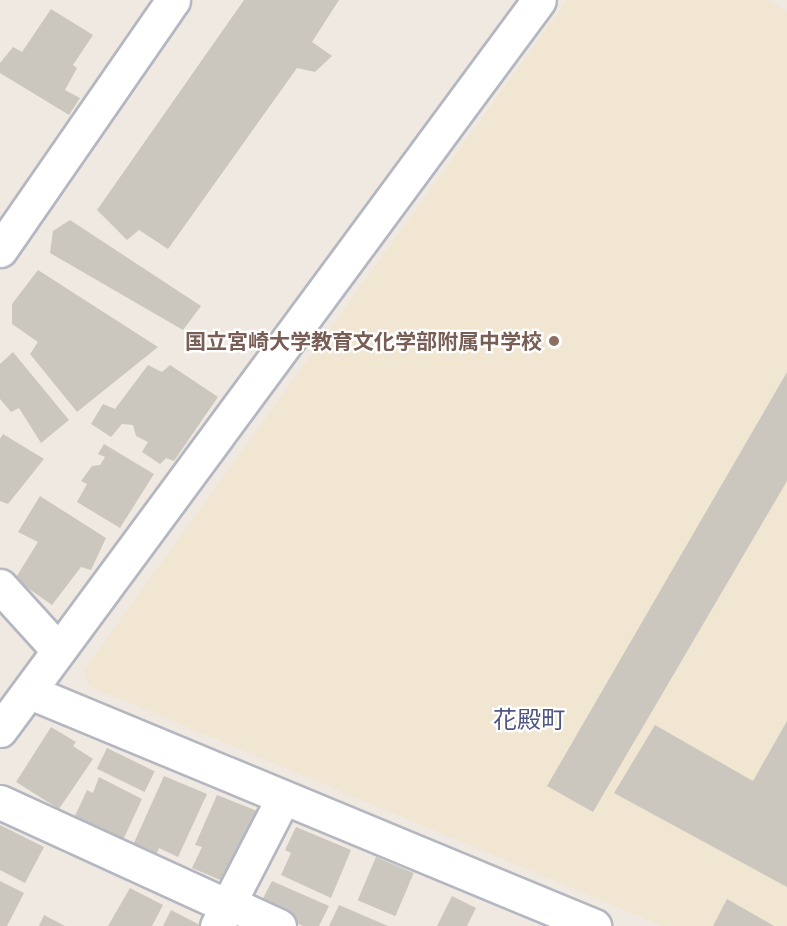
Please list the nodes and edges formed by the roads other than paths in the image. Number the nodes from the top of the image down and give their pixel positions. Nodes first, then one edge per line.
1 (173, 0) edge
2 (538, 0) edge
3 (0, 250) edge
4 (0, 586) edge
5 (58, 650) junction
6 (30, 692) junction
7 (0, 730) edge
8 (283, 798) junction
9 (0, 802) edge
10 (224, 912) edge
11 (537, 915) edge
12 (279, 926) edge
13 (594, 926) edge

1 - 3 street
2 - 5 street
4 - 5 street
5 - 6 street
6 - 7 street
6 - 8 street
8 - 10 street
8 - 11 street
9 - 10 street
10 - 12 street
11 - 13 street

